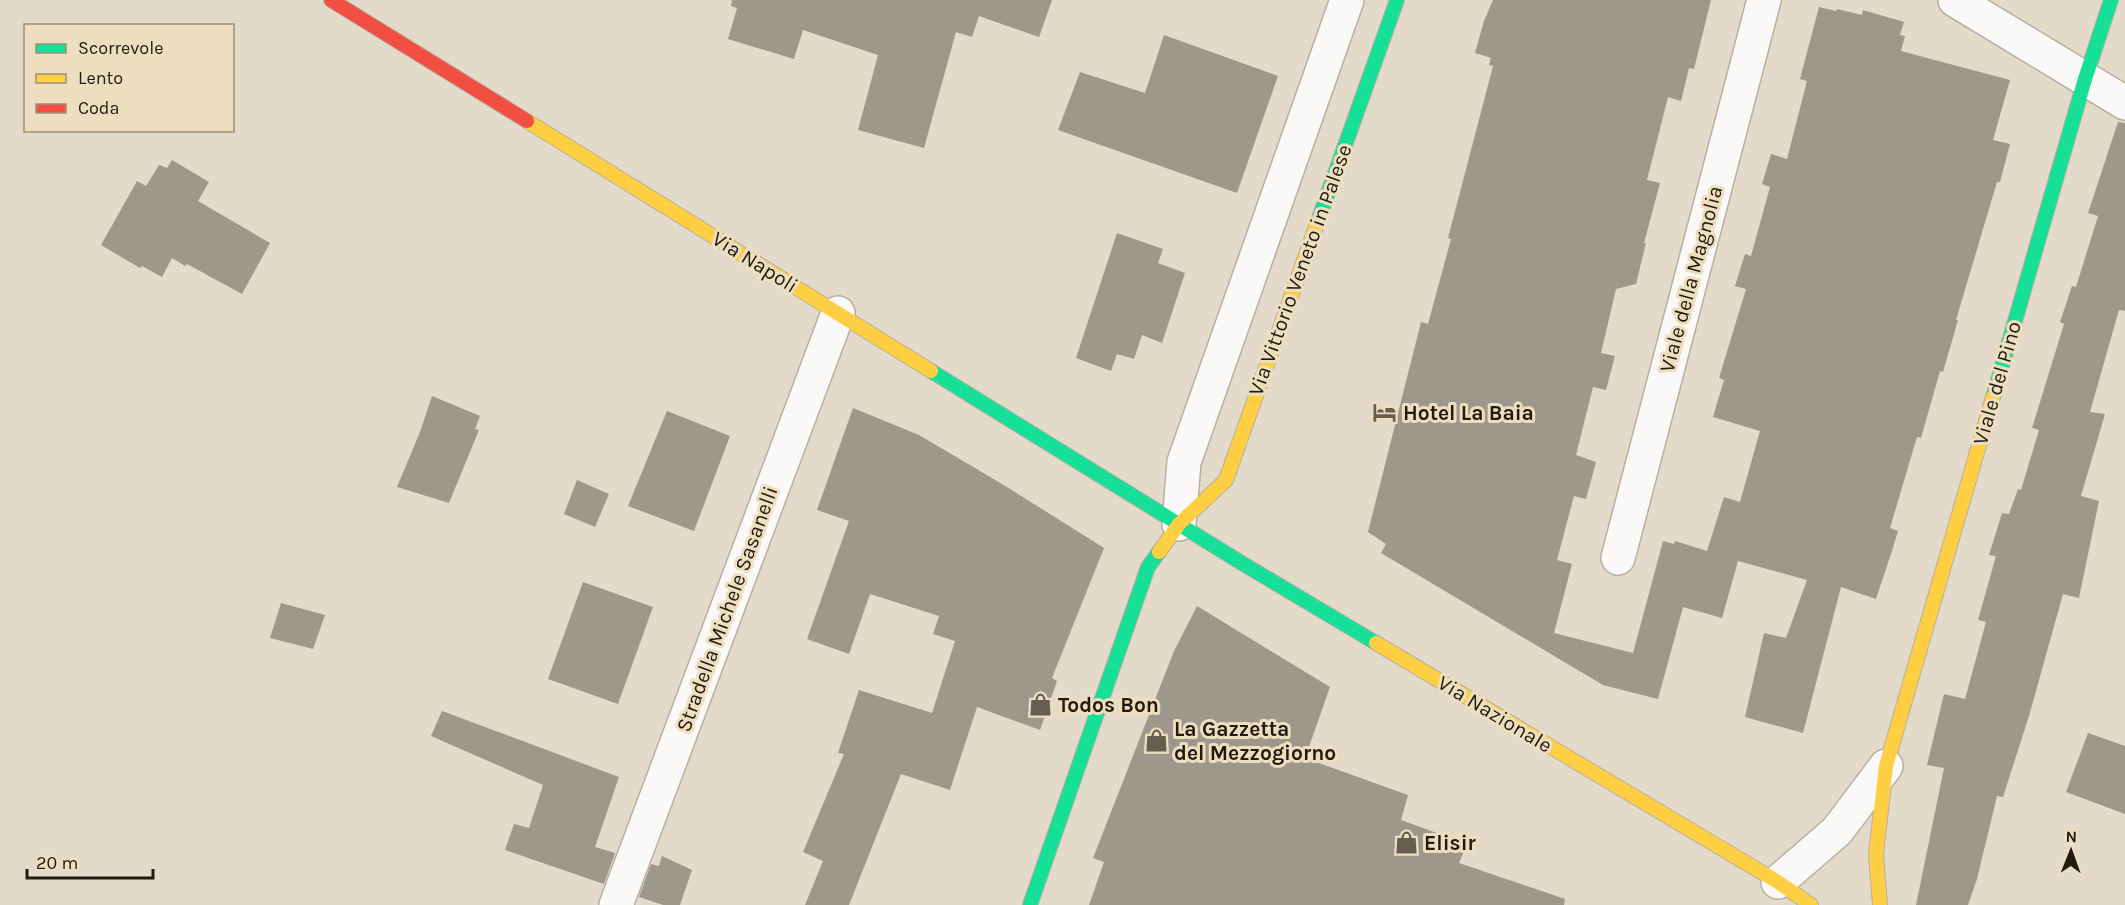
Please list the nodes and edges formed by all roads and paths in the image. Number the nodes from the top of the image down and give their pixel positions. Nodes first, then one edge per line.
1 (331, 0) edge
2 (1347, 0) edge
3 (1397, 0) edge
4 (1764, 0) edge
5 (1955, 0) edge
6 (2111, 0) edge
7 (2085, 79) junction
8 (2125, 103) edge
9 (838, 313) junction
10 (1179, 524) junction
11 (1618, 558) dead end
12 (1886, 766) junction
13 (1778, 882) junction
14 (616, 905) edge
15 (1030, 905) edge
16 (1811, 905) edge
17 (1880, 905) edge

1 - 9 street, Via Napoli
2 - 10 street, Via Vittorio Veneto in Palese
3 - 10 street, Via Vittorio Veneto in Palese
4 - 11 street, Viale della Magnolia
5 - 7 street
6 - 7 street, Viale del Pino
7 - 8 street
7 - 12 street, Viale del Pino
9 - 10 street, Via Napoli
9 - 14 street, Stradella Michele Sasanelli
10 - 13 street, Via Nazionale
10 - 15 street, Via Vittorio Veneto in Palese
12 - 13 street, Viale del Pino
12 - 17 street, Viale del Pino
13 - 16 street, Via Nazionale

